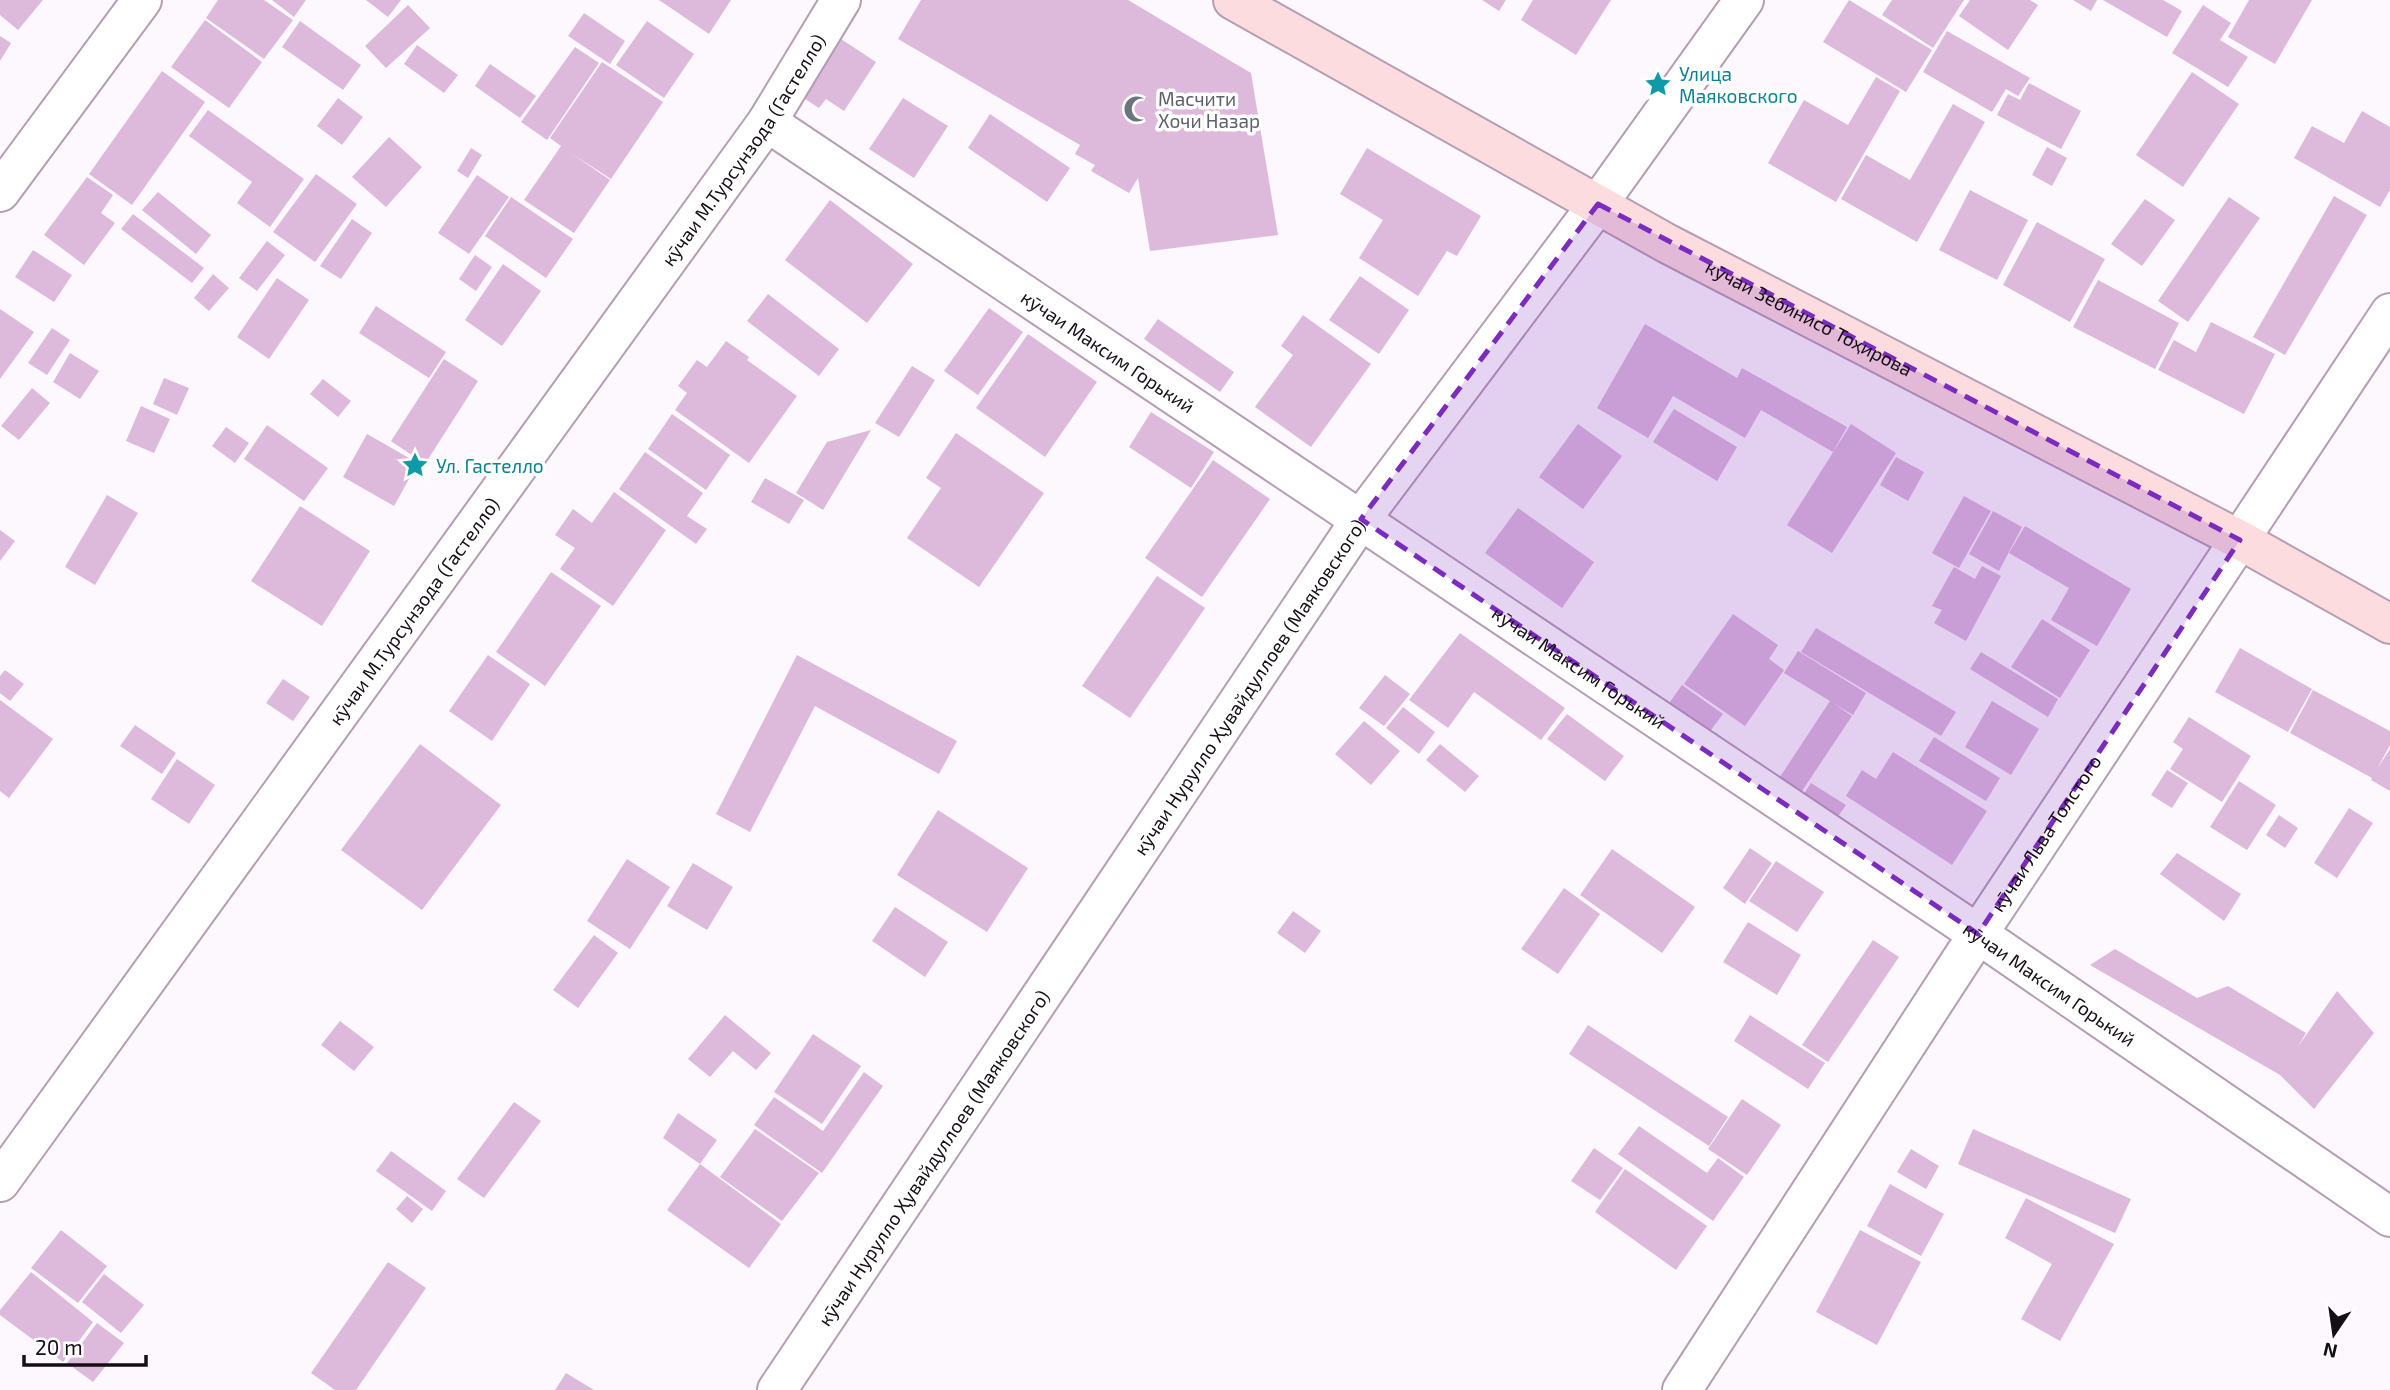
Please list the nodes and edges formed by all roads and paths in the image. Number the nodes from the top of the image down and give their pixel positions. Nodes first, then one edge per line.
1 (142, 0) edge
2 (841, 0) edge
3 (1233, 0) edge
4 (1744, 0) edge
5 (767, 122) junction
6 (0, 192) edge
7 (1598, 204) junction
8 (2390, 313) edge
9 (1361, 519) junction
10 (2240, 540) junction
11 (2390, 624) edge
12 (1978, 934) junction
13 (0, 1182) edge
14 (2390, 1217) edge
15 (777, 1390) edge
16 (1682, 1390) edge

1 - 6 street
2 - 5 street, кӯчаи М.Турсунзода (Гастелло)
3 - 7 main road, кӯчаи Зебинисо Тоҳирова
4 - 7 street, кӯчаи Нурулло Ҳувайдуллоев (Маяковского)
5 - 9 street, кӯчаи Максим Горький
5 - 13 street, кӯчаи М.Турсунзода (Гастелло)
7 - 9 street, кӯчаи Нурулло Ҳувайдуллоев (Маяковского)
7 - 10 main road, кӯчаи Зебинисо Тоҳирова
8 - 10 street, кӯчаи Льва Толстого
9 - 12 street, кӯчаи Максим Горький
9 - 15 street, кӯчаи Нурулло Ҳувайдуллоев (Маяковского)
10 - 11 main road, кӯчаи Зебинисо Тоҳирова
10 - 12 street, кӯчаи Льва Толстого
12 - 14 street, кӯчаи Максим Горький
12 - 16 street, кӯчаи Льва Толстого

